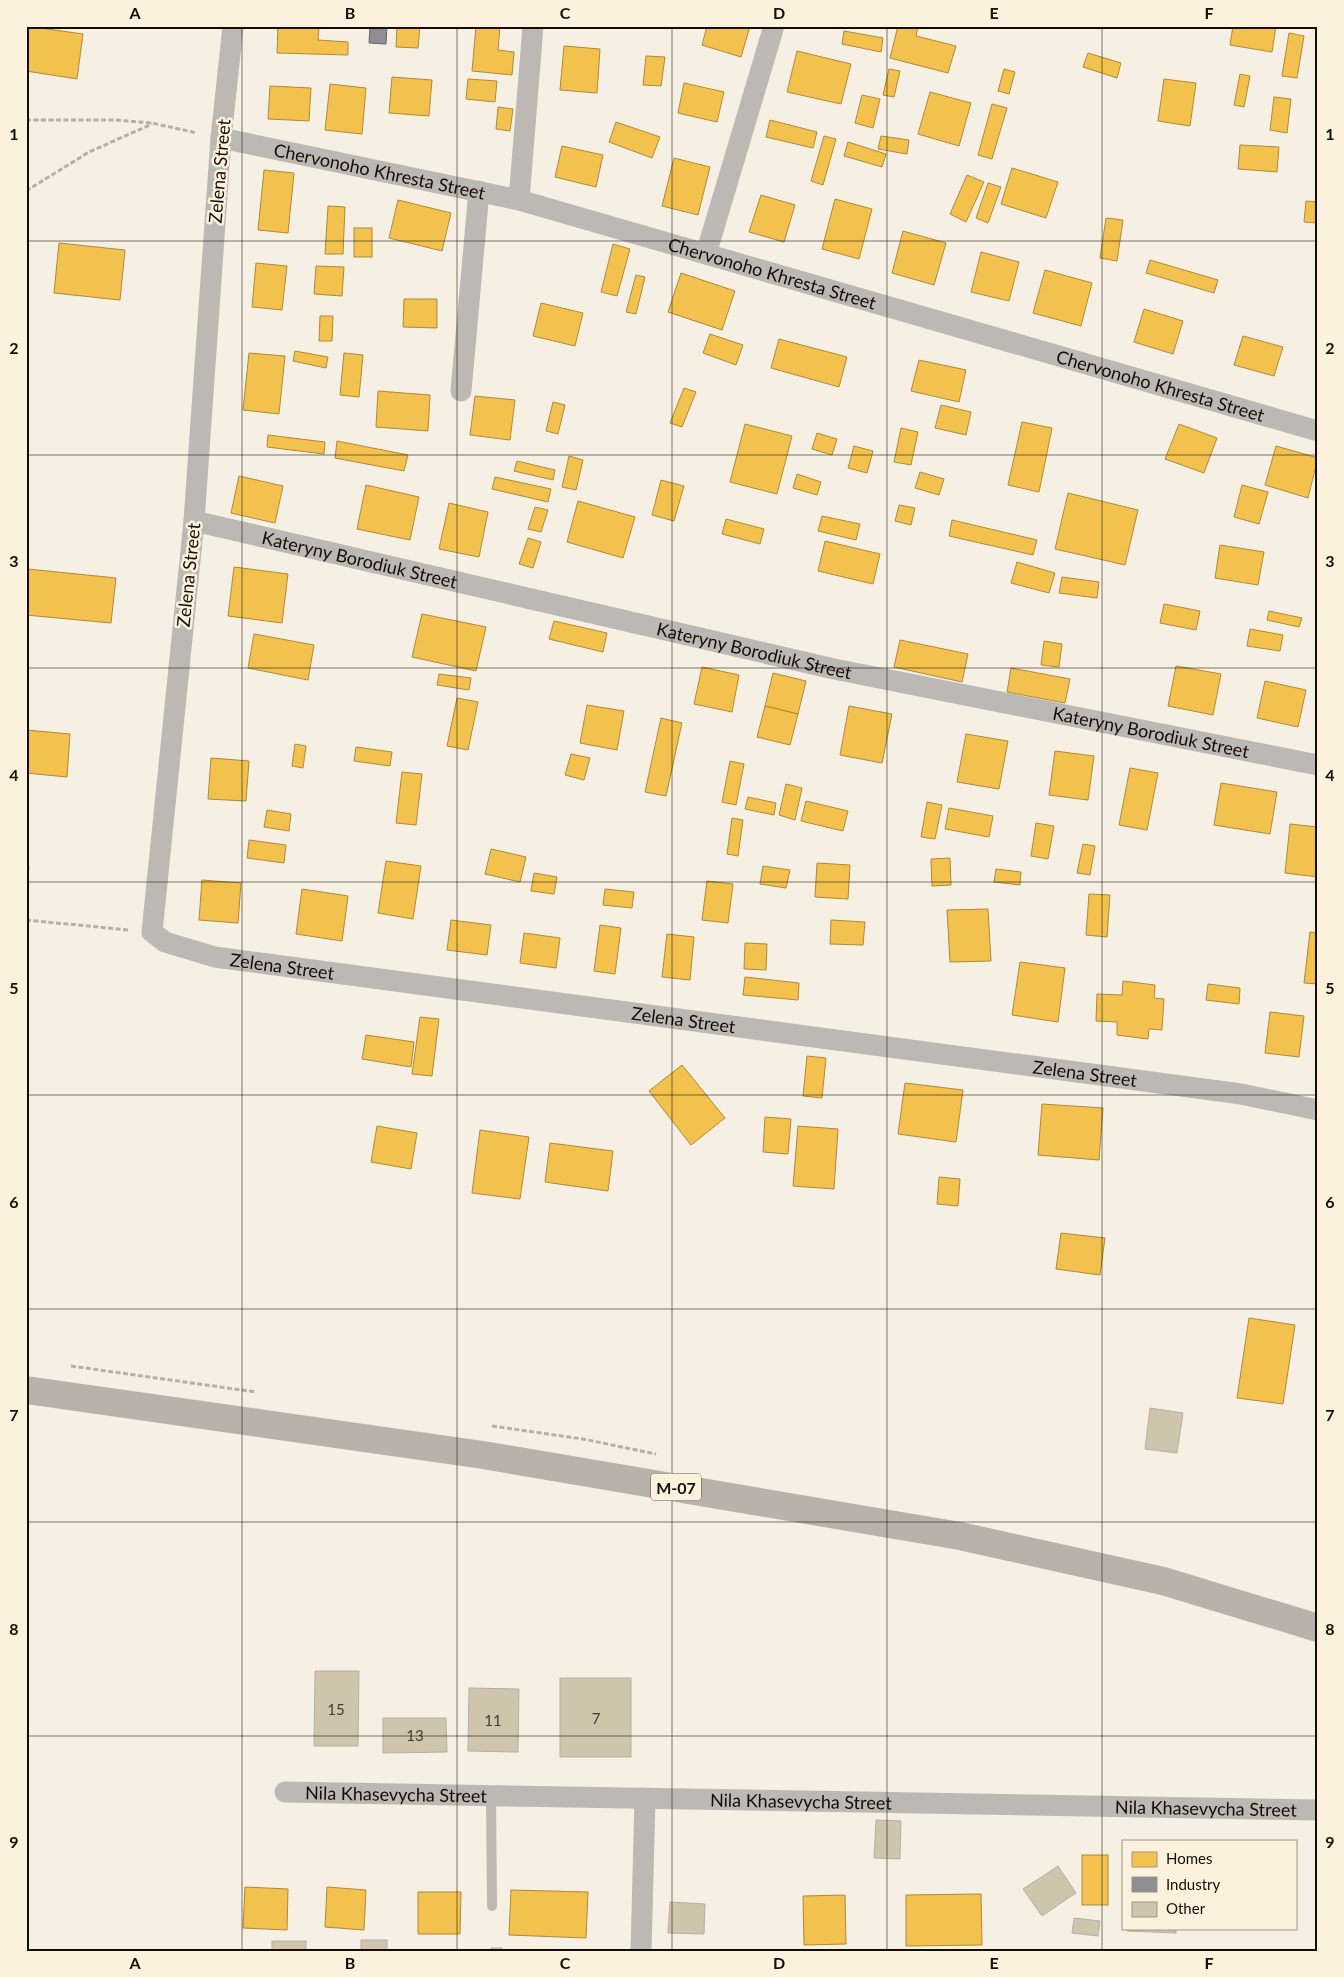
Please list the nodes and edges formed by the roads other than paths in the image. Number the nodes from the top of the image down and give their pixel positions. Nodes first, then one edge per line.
1 (233, 26) edge
2 (533, 26) edge
3 (774, 26) edge
4 (221, 138) junction
5 (479, 191) junction
6 (519, 200) junction
7 (706, 254) junction
8 (461, 391) dead end
9 (1318, 431) edge
10 (194, 521) junction
11 (1318, 765) edge
12 (1318, 1110) edge
13 (26, 1390) edge
14 (1318, 1628) edge
15 (285, 1792) dead end
16 (491, 1797) junction
17 (645, 1799) junction
18 (1318, 1810) edge
19 (492, 1906) dead end
20 (641, 1951) edge

1 - 4 street, Zelena Street
2 - 6 street
3 - 7 street
4 - 5 street, Chervonoho Khresta Street
4 - 10 street, Zelena Street
5 - 6 street, Chervonoho Khresta Street
5 - 8 street
6 - 7 street, Chervonoho Khresta Street
7 - 9 street, Chervonoho Khresta Street
10 - 11 street, Kateryny Borodiuk Street
10 - 12 street, Zelena Street
13 - 14 highway, М-07
15 - 16 street, Nila Khasevycha Street
16 - 17 street, Nila Khasevycha Street
16 - 19 lane
17 - 18 street, Nila Khasevycha Street
17 - 20 street

